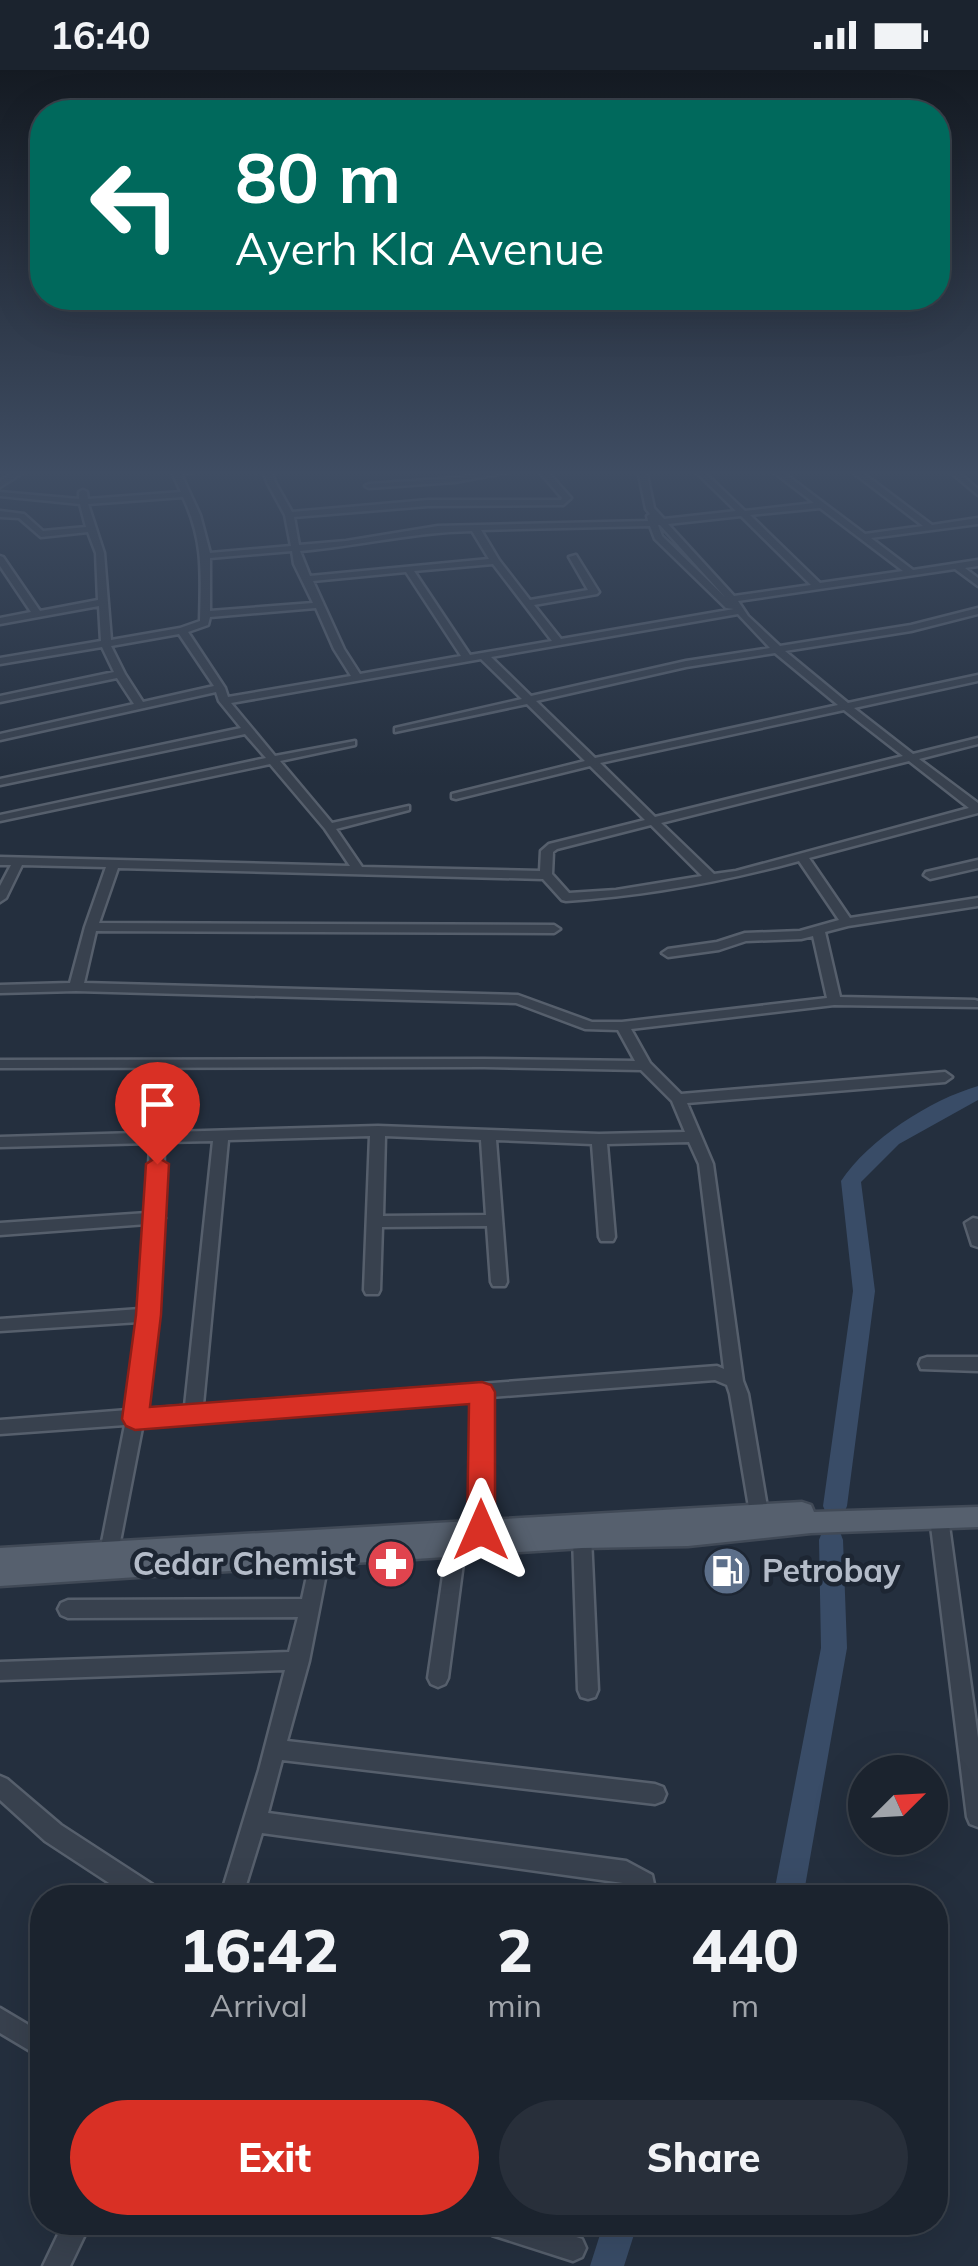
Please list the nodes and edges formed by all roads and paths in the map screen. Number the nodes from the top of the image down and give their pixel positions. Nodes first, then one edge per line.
1 (9, 572) edge
2 (101, 572) edge
3 (206, 572) edge
4 (304, 572) edge
5 (404, 572) edge
6 (410, 572) edge
7 (503, 572) edge
8 (583, 572) edge
9 (704, 572) edge
10 (803, 572) edge
11 (907, 572) edge
12 (307, 580) junction
13 (818, 586) junction
14 (103, 602) junction
15 (527, 602) junction
16 (319, 605) junction
17 (735, 605) junction
18 (978, 611) edge
19 (37, 614) junction
20 (206, 614) junction
21 (0, 620) edge
22 (182, 631) junction
23 (557, 641) junction
24 (106, 644) junction
25 (776, 648) junction
26 (482, 654) junction
27 (466, 656) junction
28 (0, 661) edge
29 (120, 674) junction
30 (357, 676) junction
31 (978, 678) edge
32 (220, 688) junction
33 (0, 699) edge
34 (530, 701) junction
35 (224, 702) junction
36 (140, 705) junction
37 (850, 707) junction
38 (248, 730) junction
39 (399, 730) dead end
40 (0, 737) edge
41 (978, 742) edge
42 (352, 743) dead end
43 (913, 756) junction
44 (272, 759) junction
45 (592, 762) junction
46 (0, 782) edge
47 (456, 796) dead end
48 (405, 808) dead end
49 (0, 818) edge
50 (652, 820) junction
51 (328, 828) junction
52 (801, 856) junction
53 (0, 861) edge
54 (18, 862) junction
55 (114, 862) junction
56 (978, 864) edge
57 (359, 871) junction
58 (546, 875) junction
59 (930, 875) dead end
60 (711, 878) junction
61 (0, 898) edge
62 (978, 902) edge
63 (846, 922) junction
64 (91, 927) junction
65 (554, 929) dead end
66 (818, 932) junction
67 (668, 953) dead end
68 (76, 987) junction
69 (0, 989) edge
70 (834, 1001) junction
71 (975, 1004) dead end
72 (622, 1026) junction
73 (0, 1064) edge
74 (645, 1066) junction
75 (945, 1077) dead end
76 (678, 1100) junction
77 (378, 1131) junction
78 (221, 1136) junction
79 (488, 1136) junction
80 (694, 1137) junction
81 (158, 1138) junction
82 (599, 1139) junction
83 (0, 1142) edge
84 (157, 1218) junction
85 (494, 1220) junction
86 (374, 1222) junction
87 (973, 1223) dead end
88 (0, 1229) edge
89 (608, 1237) dead end
90 (978, 1241) edge
91 (499, 1282) dead end
92 (372, 1290) dead end
93 (149, 1315) junction
94 (0, 1324) edge
95 (926, 1364) dead end
96 (978, 1364) edge
97 (734, 1382) junction
98 (482, 1392) junction
99 (194, 1414) junction
100 (135, 1419) junction
101 (0, 1427) edge
102 (978, 1507) edge
103 (759, 1513) junction
104 (978, 1517) edge
105 (939, 1518) junction
106 (481, 1530) junction
107 (582, 1538) junction
108 (456, 1548) junction
109 (110, 1552) junction
110 (322, 1553) junction
111 (0, 1559) edge
112 (0, 1575) edge
113 (310, 1608) junction
114 (68, 1609) dead end
115 (299, 1661) junction
116 (0, 1671) edge
117 (438, 1678) dead end
118 (588, 1690) dead end
119 (276, 1749) junction
120 (0, 1786) edge
121 (655, 1794) dead end
122 (978, 1816) edge
123 (255, 1822) junction
124 (133, 1885) edge
125 (235, 1885) edge
126 (644, 1885) edge
127 (0, 2020) edge
128 (30, 2039) edge
129 (72, 2235) edge
130 (532, 2235) edge
131 (573, 2248) dead end
132 (56, 2266) edge

1 - 19 street
2 - 14 street
3 - 20 street
4 - 12 street
5 - 12 street
6 - 27 street
7 - 15 street
8 - 15 street
9 - 17 street
10 - 13 street
11 - 13 street
12 - 16 street
13 - 17 street
14 - 19 street
14 - 24 street
15 - 23 street
16 - 20 street
16 - 30 street
17 - 23 street
17 - 25 street
18 - 25 street
19 - 21 street
20 - 22 street
22 - 24 street
22 - 32 street
23 - 26 street
24 - 28 street
24 - 29 street
25 - 34 street
25 - 37 street
26 - 27 street
26 - 34 street
27 - 30 street
29 - 33 street
29 - 36 street
30 - 35 street
31 - 37 street
32 - 35 street
32 - 36 street
34 - 39 street
34 - 45 street
35 - 38 street
36 - 40 street
37 - 43 street
37 - 45 street
38 - 44 street
38 - 46 street
41 - 43 street
42 - 44 street
43 - 50 street
43 - 52 street
44 - 49 street
44 - 51 street
45 - 47 street
45 - 50 street
48 - 51 street
50 - 58 street
50 - 60 street
51 - 57 street
52 - 60 street
52 - 63 street
53 - 54 street
54 - 55 street
54 - 61 street
55 - 57 street
55 - 64 street
56 - 59 street
57 - 58 street
58 - 60 street
62 - 63 street
63 - 66 street
64 - 65 street
64 - 68 street
66 - 67 street
66 - 70 street
68 - 69 street
68 - 72 street
70 - 71 street
70 - 72 street
72 - 74 street
73 - 74 street
74 - 76 street
75 - 76 street
76 - 80 street
77 - 78 street
77 - 79 street
77 - 86 street
78 - 81 street
78 - 99 street
79 - 82 street
79 - 85 street
80 - 82 street
80 - 97 street
81 - 83 street
81 - 84 street
82 - 89 street
84 - 88 street
84 - 93 street
85 - 86 street
85 - 91 street
86 - 92 street
87 - 90 street
93 - 94 street
93 - 100 street
95 - 96 street
97 - 98 street
97 - 103 street
98 - 99 street
98 - 106 street
99 - 100 street
100 - 101 street
100 - 109 street
102 - 103 main road
103 - 106 main road
104 - 105 main road
105 - 107 main road
105 - 122 street
106 - 109 main road
107 - 108 main road
107 - 118 street
108 - 110 main road
108 - 117 street
109 - 111 main road
110 - 112 main road
110 - 113 street
113 - 114 street
113 - 115 street
115 - 116 street
115 - 119 street
119 - 121 street
119 - 123 street
120 - 124 street
123 - 125 street
123 - 126 street
127 - 128 street
129 - 132 street
130 - 131 street

